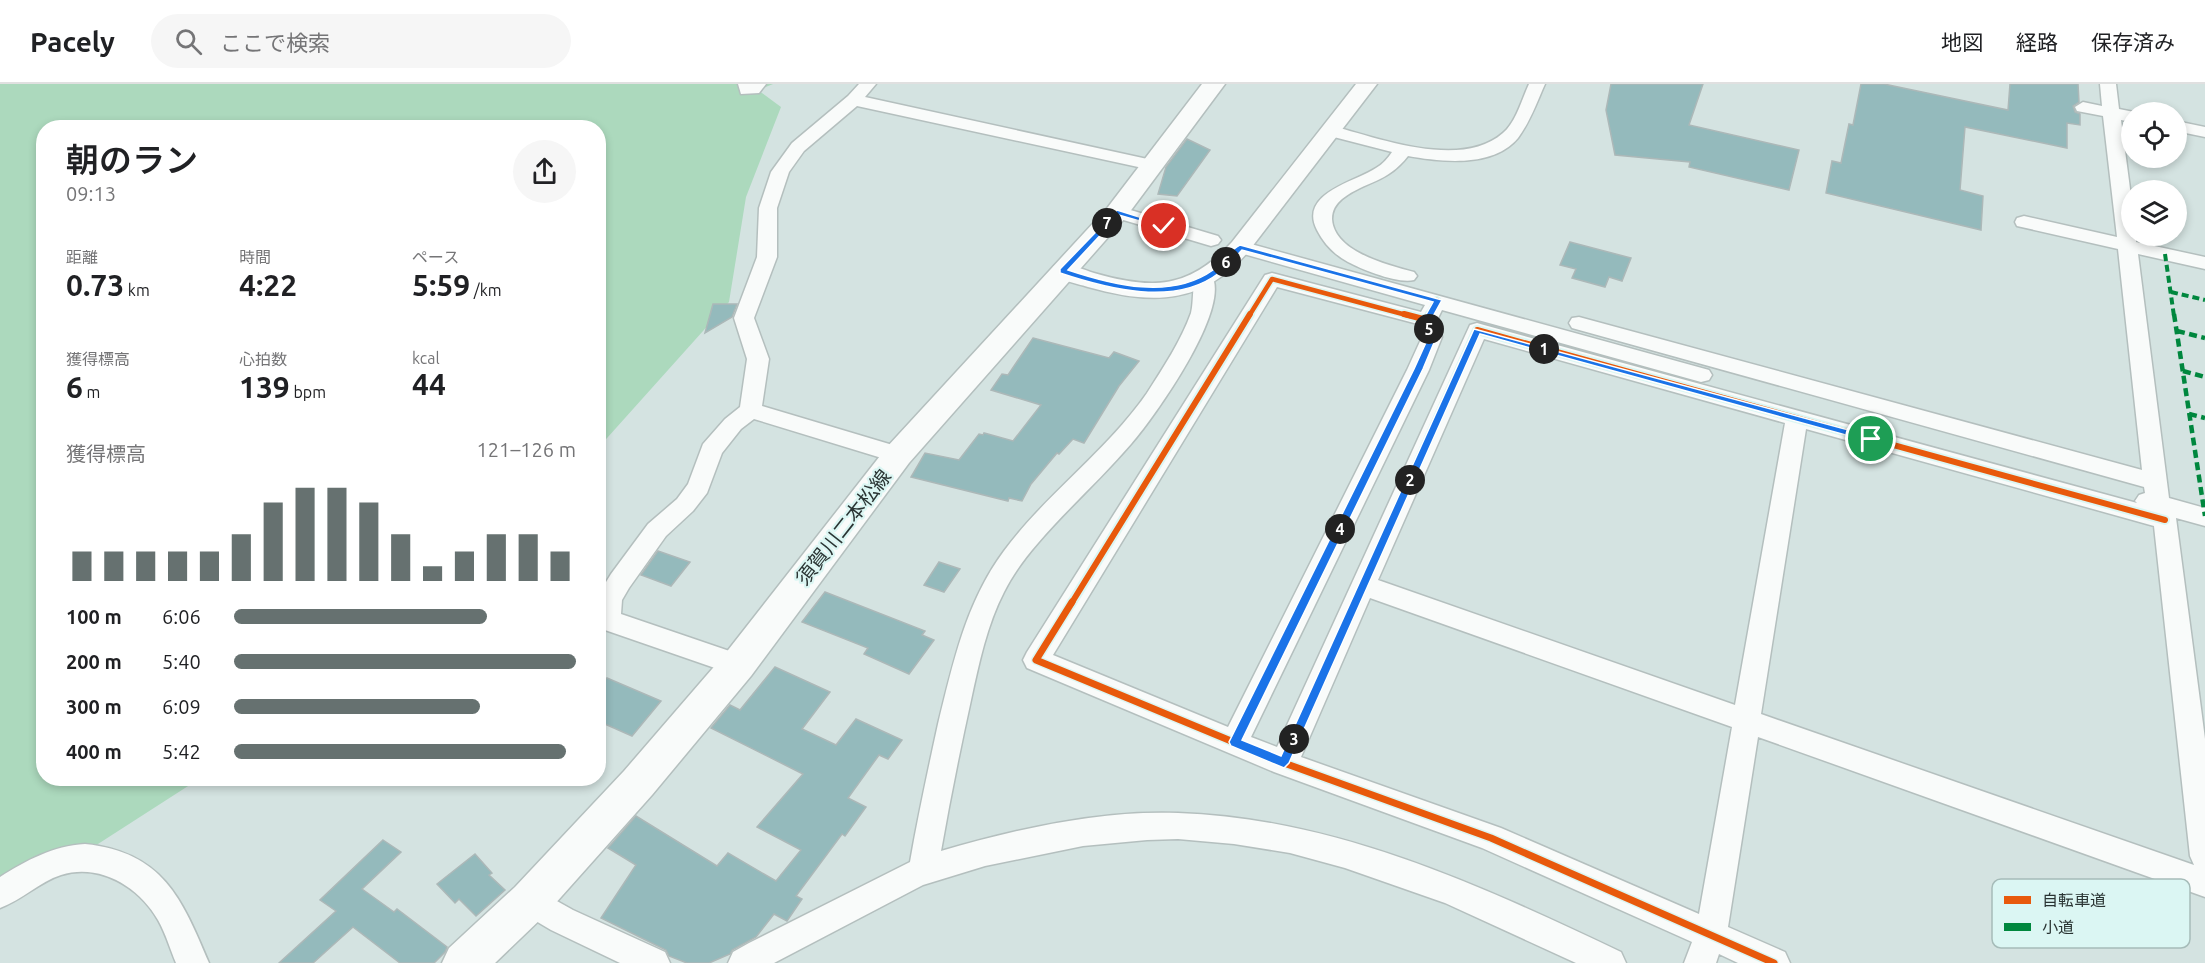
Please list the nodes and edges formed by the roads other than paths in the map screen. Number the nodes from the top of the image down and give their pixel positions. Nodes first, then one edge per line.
1 (746, 84) edge
2 (758, 84) edge
3 (1214, 84) edge
4 (1367, 84) edge
5 (1537, 84) edge
6 (2108, 84) edge
7 (861, 92) edge
8 (2083, 106) dead end
9 (2121, 115) edge
10 (2187, 128) edge
11 (1332, 130) junction
12 (2205, 132) edge
13 (1404, 149) junction
14 (1152, 165) junction
15 (1117, 212) junction
16 (2024, 222) dead end
17 (1211, 240) dead end
18 (2121, 244) edge
19 (2128, 246) joint
20 (1240, 247) junction
21 (2205, 263) edge
22 (1063, 271) junction
23 (1204, 278) junction
24 (1432, 310) junction
25 (750, 410) junction
26 (1797, 418) junction
27 (898, 455) junction
28 (2159, 502) junction
29 (2205, 517) edge
30 (1363, 585) junction
31 (738, 665) junction
32 (1746, 721) junction
33 (1235, 742) junction
34 (1284, 763) junction
35 (2205, 856) edge
36 (923, 871) junction
37 (2205, 883) edge
38 (0, 894) edge
39 (530, 901) junction
40 (1711, 933) junction
41 (193, 963) edge
42 (464, 963) edge
43 (654, 963) edge
44 (744, 963) edge
45 (1610, 963) edge
46 (1700, 963) edge
47 (1774, 963) edge

1 - 2 street
3 - 14 main road, 須賀川二本松線
4 - 11 street
5 - 13 street
6 - 9 street
7 - 14 street
7 - 25 street
8 - 9 street
10 - 12 street
11 - 13 street
11 - 20 street
13 - 28 street
14 - 15 main road, 須賀川二本松線
15 - 17 street
15 - 22 main road, 須賀川二本松線
16 - 18 street
19 - 21 street
19 - 28 street
20 - 23 street
20 - 24 street
22 - 23 street
22 - 27 main road, 須賀川二本松線
23 - 36 street
24 - 28 street
24 - 33 street
24 - 33 street
25 - 27 street
25 - 31 street
26 - 28 street
26 - 30 street
26 - 32 street
27 - 31 main road, 須賀川二本松線
28 - 29 street
28 - 35 street
30 - 32 street
30 - 34 street
31 - 39 main road, 須賀川二本松線
32 - 37 street
32 - 40 street
33 - 34 street
34 - 40 street
36 - 44 street
36 - 45 street
38 - 41 street
39 - 42 main road, 須賀川二本松線
39 - 43 street
40 - 46 street
40 - 47 street

